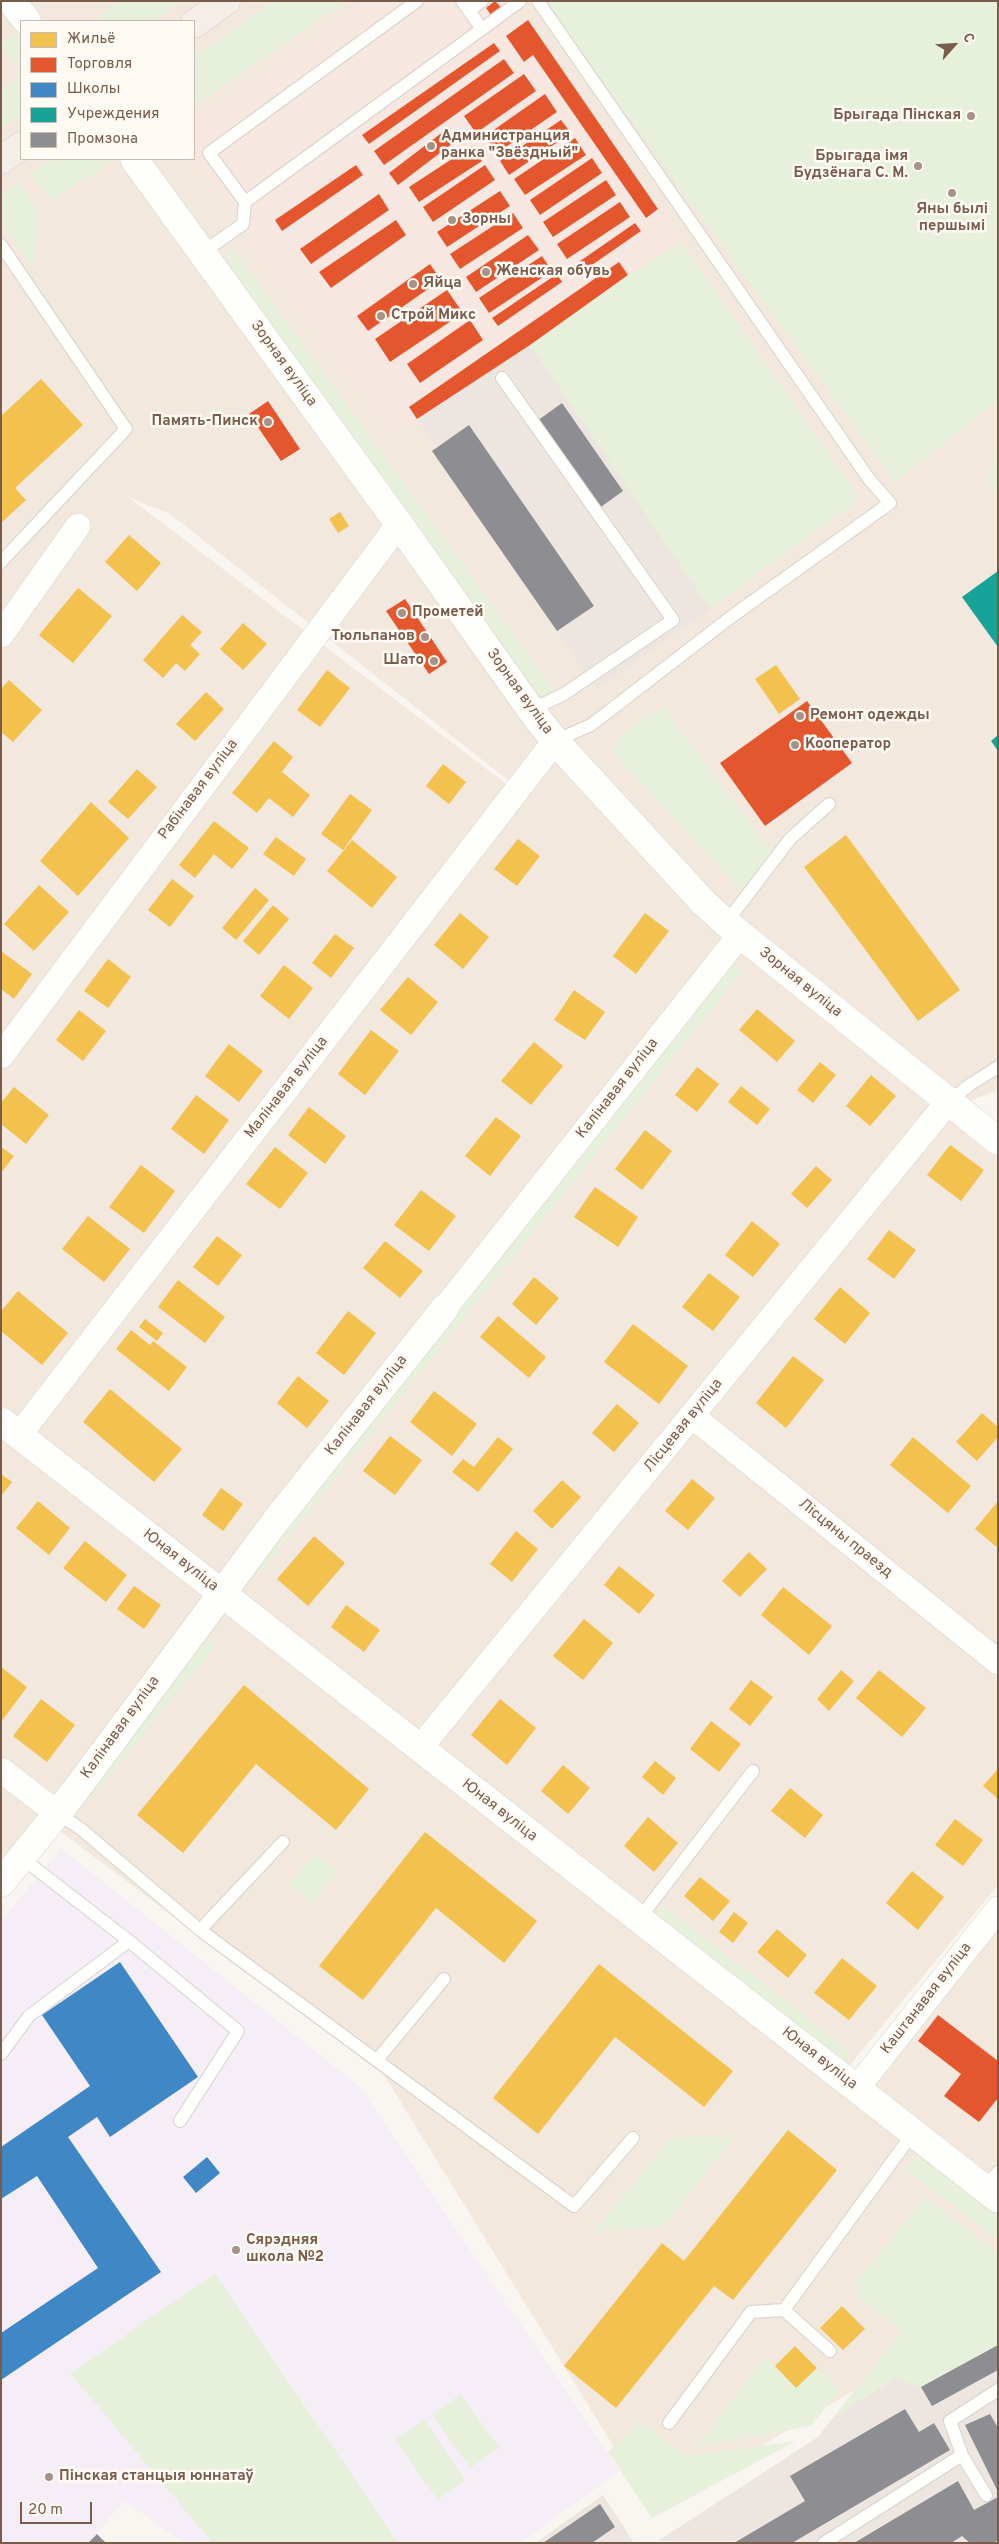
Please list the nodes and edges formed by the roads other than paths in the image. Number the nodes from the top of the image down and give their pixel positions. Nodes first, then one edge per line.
1 (11, 1) edge
2 (226, 1) edge
3 (417, 1) edge
4 (482, 1) edge
5 (520, 1) edge
6 (538, 1) edge
7 (465, 6) edge
8 (26, 20) edge
9 (195, 23) edge
10 (482, 29) junction
11 (20, 147) edge
12 (1, 160) edge
13 (135, 160) edge
14 (244, 202) junction
15 (1, 245) edge
16 (202, 254) junction
17 (502, 378) dead end
18 (399, 524) junction
19 (78, 526) dead end
20 (1, 562) edge
21 (1, 635) edge
22 (531, 710) junction
23 (555, 741) junction
24 (829, 804) dead end
25 (733, 929) junction
26 (1, 1056) edge
27 (998, 1067) edge
28 (948, 1102) junction
29 (998, 1141) edge
30 (445, 1308) joint
31 (692, 1416) junction
32 (10, 1428) edge
33 (221, 1592) junction
34 (998, 1662) edge
35 (419, 1750) junction
36 (1, 1770) edge
37 (753, 1771) dead end
38 (57, 1813) junction
39 (283, 1842) dead end
40 (22, 1858) junction
41 (1, 1883) edge
42 (998, 1909) edge
43 (639, 1919) junction
44 (200, 1930) junction
45 (129, 1941) junction
46 (444, 1979) dead end
47 (1, 2054) edge
48 (377, 2060) junction
49 (857, 2088) junction
50 (180, 2122) dead end
51 (913, 2133) junction
52 (632, 2138) dead end
53 (993, 2187) edge
54 (784, 2310) junction
55 (830, 2351) dead end
56 (997, 2392) edge
57 (669, 2423) dead end
58 (962, 2455) junction
59 (986, 2495) dead end
60 (824, 2543) edge

1 - 8 street
2 - 9 main road
3 - 14 lane
4 - 7 lane
5 - 10 lane
6 - 23 lane
7 - 10 lane
10 - 14 lane
11 - 12 main road
13 - 16 street, Зорная вуліца
14 - 16 lane
15 - 20 lane
16 - 18 street, Зорная вуліца
17 - 22 lane
18 - 22 street, Зорная вуліца
18 - 26 street, Рабінавая вуліца
19 - 21 street
22 - 23 street, Зорная вуліца
23 - 25 street, Зорная вуліца
23 - 32 street, Малінавая вуліца
24 - 25 lane
25 - 28 street, Зорная вуліца
25 - 30 street, Калінавая вуліца
27 - 28 lane
28 - 29 street, Зорная вуліца
28 - 31 street, Лісцевая вуліца
30 - 33 street, Калінавая вуліца
31 - 34 street, Лісцяны праезд
31 - 35 street, Лісцевая вуліца
32 - 33 street, Юная вуліца
33 - 35 street, Юная вуліца
33 - 38 street, Калінавая вуліца
35 - 43 street, Юная вуліца
36 - 38 street
37 - 43 lane
38 - 40 street, Калінавая вуліца
38 - 44 lane
39 - 44 lane
40 - 41 street, Калінавая вуліца
40 - 45 lane
42 - 49 street, Каштанавая вуліца
43 - 49 street, Юная вуліца
44 - 48 lane
45 - 47 lane
45 - 50 lane
46 - 48 lane
48 - 52 lane
49 - 51 street, Юная вуліца
51 - 53 street, Юная вуліца
51 - 54 lane
54 - 55 lane
54 - 57 lane
56 - 58 lane
58 - 59 lane
58 - 60 lane

